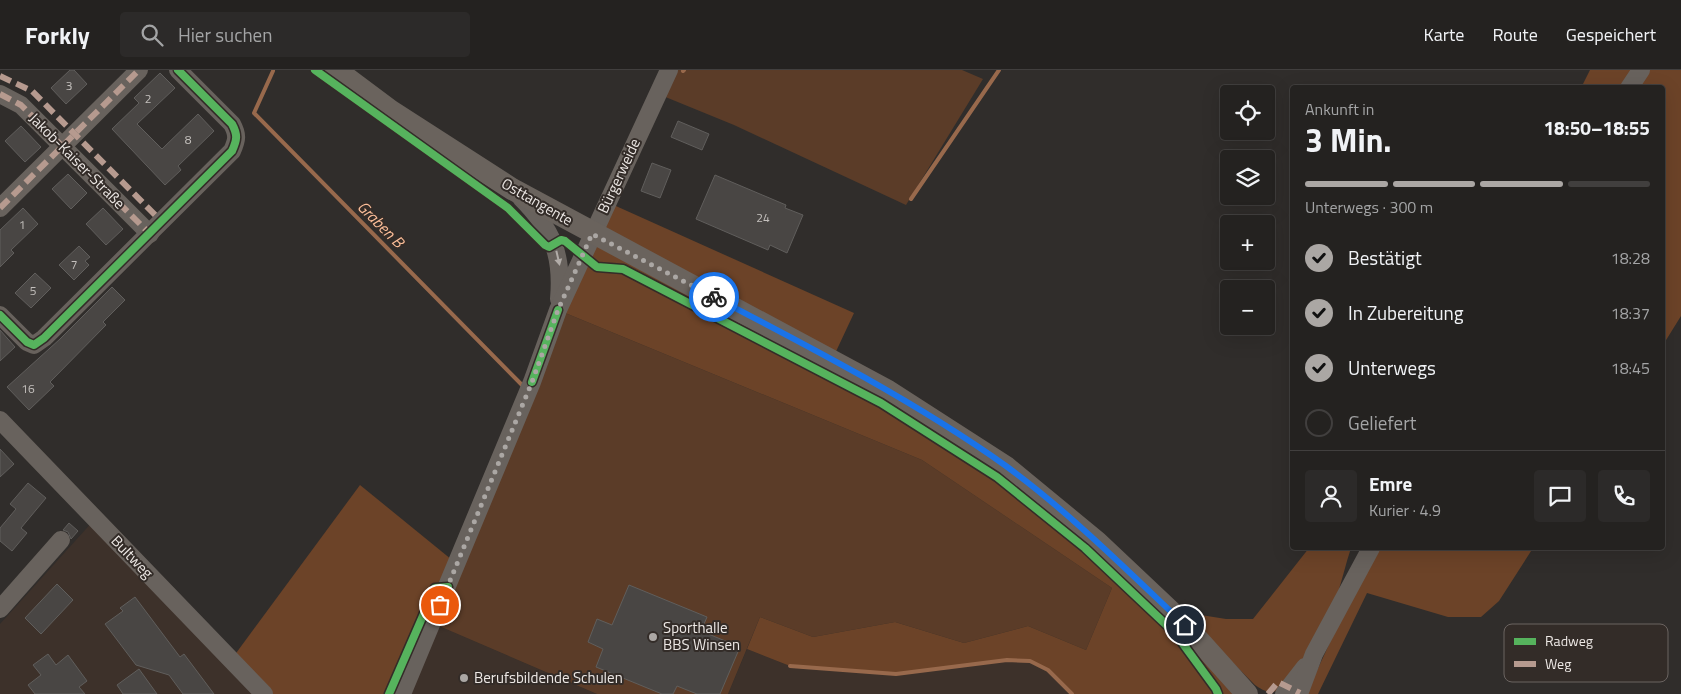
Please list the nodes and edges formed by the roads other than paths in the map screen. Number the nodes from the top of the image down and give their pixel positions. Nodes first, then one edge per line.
1 (139, 70) edge
2 (178, 70) edge
3 (336, 70) edge
4 (669, 70) edge
5 (1641, 70) edge
6 (1631, 85) edge
7 (0, 94) edge
8 (64, 146) junction
9 (512, 189) junction
10 (0, 208) edge
11 (150, 234) junction
12 (592, 234) junction
13 (558, 310) junction
14 (0, 315) edge
15 (0, 420) edge
16 (61, 540) dead end
17 (1370, 550) edge
18 (0, 609) edge
19 (1209, 650) junction
20 (1314, 654) junction
21 (264, 694) edge
22 (402, 694) edge
23 (1232, 694) edge
24 (1247, 694) edge
25 (1284, 694) edge
26 (1300, 694) edge

1 - 8 street
2 - 11 street
3 - 9 main road, Osttangente
4 - 12 street, Bürgerweide
5 - 6 street
7 - 8 street, Jakob-Kaiser-Straße
8 - 10 street
8 - 11 street, Jakob-Kaiser-Straße
9 - 12 main road, Osttangente
9 -> 13 street, Bürgerweide
11 - 14 street
12 - 13 street, Bürgerweide
12 - 19 main road, Osttangente
13 - 22 street, Bürgerweide
15 - 21 street, Bultweg
16 - 18 street
17 - 20 street
19 - 23 street
19 - 24 main road, Osttangente
20 - 25 street
20 - 26 street

